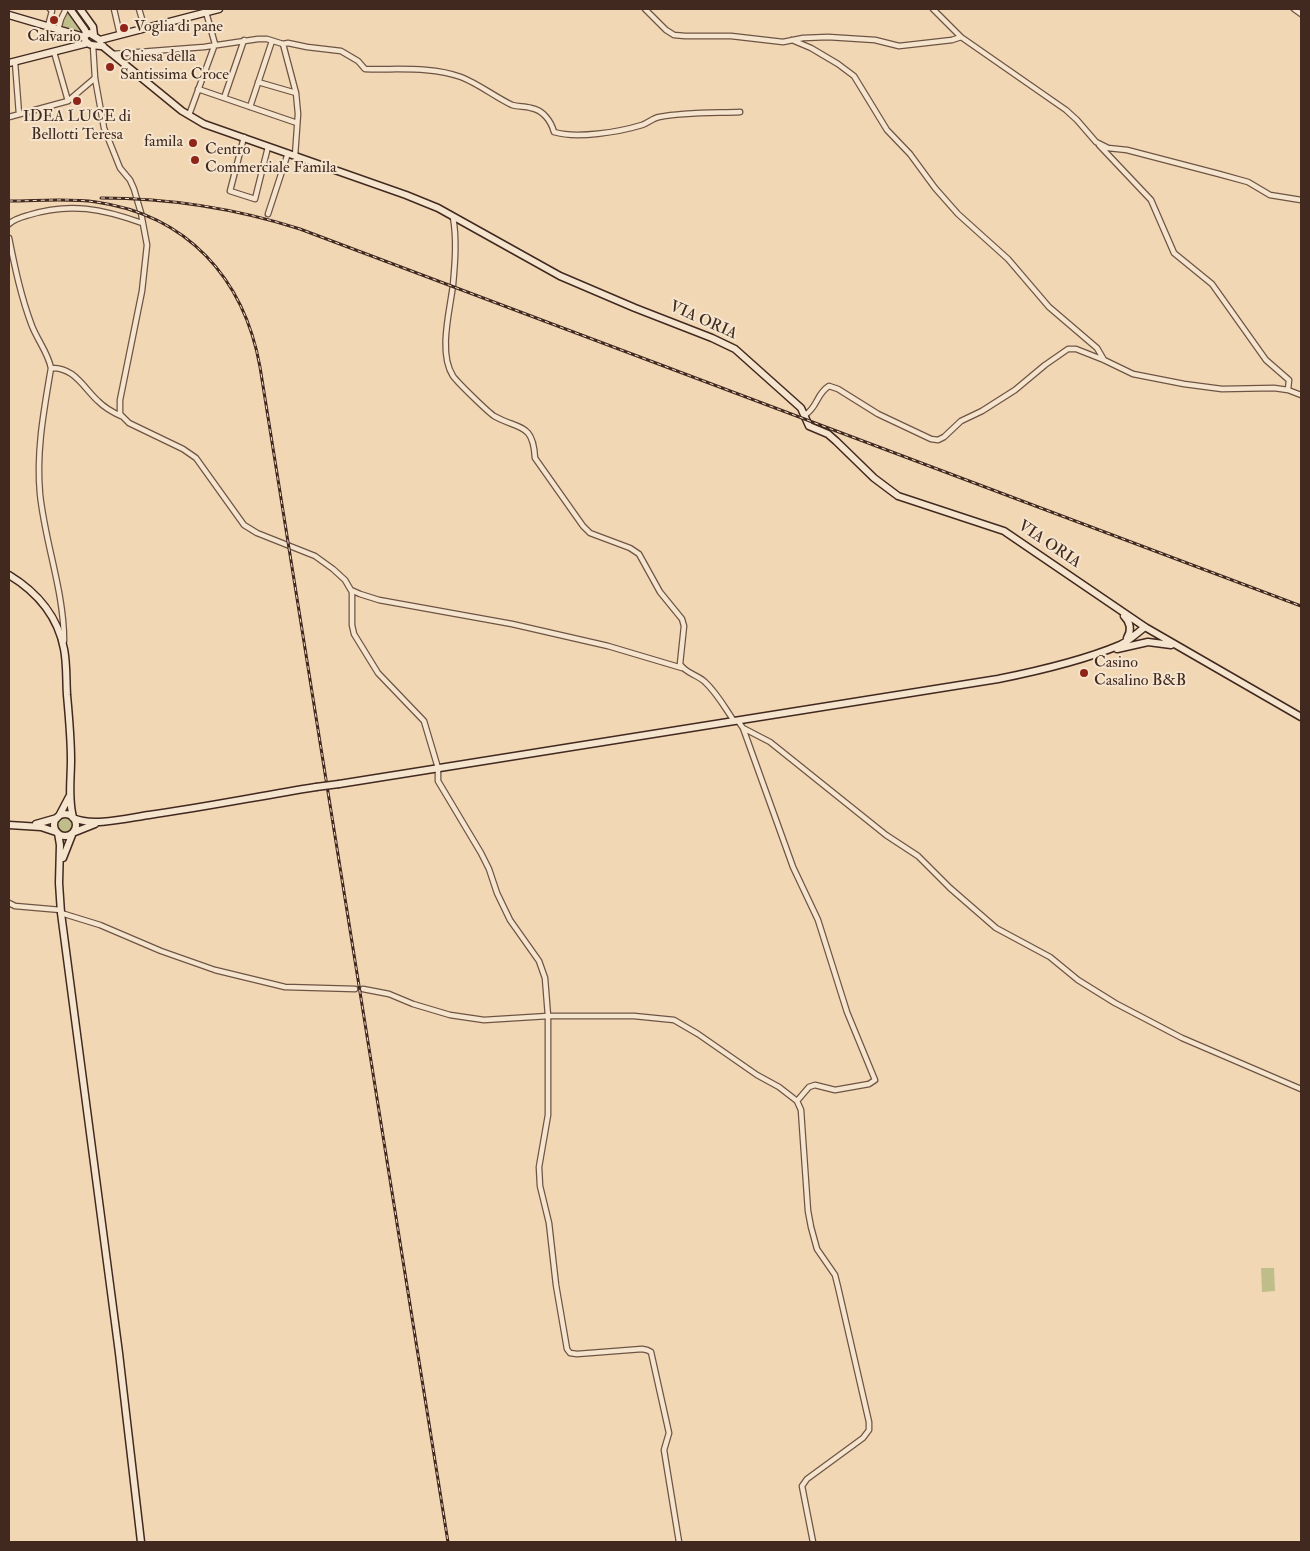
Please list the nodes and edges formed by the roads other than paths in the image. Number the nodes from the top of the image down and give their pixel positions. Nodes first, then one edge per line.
1 (50, 9) edge
2 (68, 9) edge
3 (80, 9) edge
4 (114, 9) edge
5 (139, 9) edge
6 (219, 9) edge
7 (645, 9) edge
8 (933, 9) edge
9 (1294, 9) edge
10 (192, 12) edge
11 (206, 12) junction
12 (1301, 14) edge
13 (9, 15) edge
14 (48, 26) junction
15 (145, 29) junction
16 (58, 30) junction
17 (120, 35) junction
18 (961, 37) junction
19 (244, 40) junction
20 (792, 40) junction
21 (93, 41) junction
22 (272, 41) junction
23 (215, 44) junction
24 (284, 44) junction
25 (54, 52) junction
26 (114, 54) junction
27 (12, 62) edge
28 (95, 78) junction
29 (258, 82) junction
30 (198, 90) junction
31 (296, 94) junction
32 (224, 98) junction
33 (68, 102) junction
34 (250, 107) junction
35 (740, 112) dead end
36 (18, 114) junction
37 (188, 115) junction
38 (9, 117) edge
39 (297, 123) junction
40 (244, 138) junction
41 (1096, 142) junction
42 (268, 147) junction
43 (292, 154) junction
44 (1301, 200) edge
45 (268, 214) dead end
46 (453, 217) junction
47 (142, 223) junction
48 (9, 224) edge
49 (9, 238) edge
50 (1104, 360) junction
51 (51, 368) junction
52 (1288, 390) junction
53 (1301, 395) edge
54 (805, 415) junction
55 (121, 416) junction
56 (9, 575) edge
57 (351, 590) junction
58 (1118, 609) junction
59 (1147, 628) junction
60 (1121, 644) junction
61 (1137, 644) junction
62 (1177, 646) junction
63 (64, 650) junction
64 (1070, 661) junction
65 (682, 668) junction
66 (1301, 717) edge
67 (736, 721) junction
68 (743, 728) junction
69 (438, 768) junction
70 (70, 791) junction
71 (58, 817) junction
72 (73, 817) junction
73 (104, 821) junction
74 (9, 825) edge
75 (25, 825) junction
76 (57, 833) junction
77 (73, 833) junction
78 (60, 866) junction
79 (9, 904) edge
80 (61, 911) junction
81 (356, 989) dead end
82 (363, 989) dead end
83 (548, 1016) junction
84 (1301, 1089) edge
85 (797, 1100) junction
86 (140, 1542) edge
87 (679, 1542) edge
88 (813, 1542) edge

1 - 14 street
2 - 16 street
2 - 21 main road
3 - 21 main road
4 - 17 street
5 - 15 street
6 - 11 main road
7 - 20 street
8 - 18 street
9 - 12 street
10 - 11 main road
10 - 15 main road
11 - 23 street
13 - 14 main road
14 - 16 main road
15 - 17 main road
16 - 21 main road
17 - 21 main road
18 - 20 street
18 - 41 street
19 - 22 street
19 - 23 street
19 - 32 street
20 - 50 street
21 - 25 main road
21 - 26 main road, VIA ORIA
21 - 28 street
22 - 24 street
22 - 29 street
23 - 26 street
23 - 30 street
24 - 31 street
24 - 35 street
25 - 27 main road
25 - 33 street
26 - 37 main road, VIA ORIA
27 - 36 street
28 - 33 street
28 - 47 street
29 - 31 street
29 - 34 street
30 - 32 street
30 - 37 street
31 - 39 street
32 - 34 street
33 - 36 street
34 - 39 street
36 - 38 street
37 - 40 main road, VIA ORIA
39 - 43 street
40 - 42 main road, VIA ORIA
40 - 42 street
41 - 44 street
41 - 52 street
42 - 43 main road, VIA ORIA
43 - 45 street
43 - 46 main road, VIA ORIA
46 - 54 main road, VIA ORIA
46 - 65 street
47 - 48 street
47 - 55 street
49 - 51 street
50 - 52 street
50 - 54 street
51 - 55 street
51 - 63 street
52 - 53 street
54 - 58 main road, VIA ORIA
55 - 57 street
56 - 63 main road
57 - 65 street
57 - 69 street
58 - 59 main road, VIA ORIA
58 - 60 main road
59 - 60 main road
59 - 61 main road
59 - 62 main road, VIA ORIA
60 - 64 main road
61 - 62 main road
61 - 64 main road
62 - 66 main road, VIA ORIA
63 - 70 main road
64 - 67 main road
65 - 67 street
67 - 68 street
67 - 69 main road
68 - 84 street
68 - 85 street
69 - 73 main road, bridge
69 - 83 street
70 - 71 main road
70 - 72 main road
71 - 72 main road
71 - 75 main road
71 - 76 main road
72 - 73 main road
72 - 77 main road
73 - 77 main road
74 - 75 main road
75 - 76 main road
76 - 77 main road
76 - 78 main road
77 - 78 main road
78 - 80 main road
79 - 80 street
80 - 81 street
80 - 86 main road
82 - 83 street
83 - 85 street
83 - 87 street
85 - 88 street

